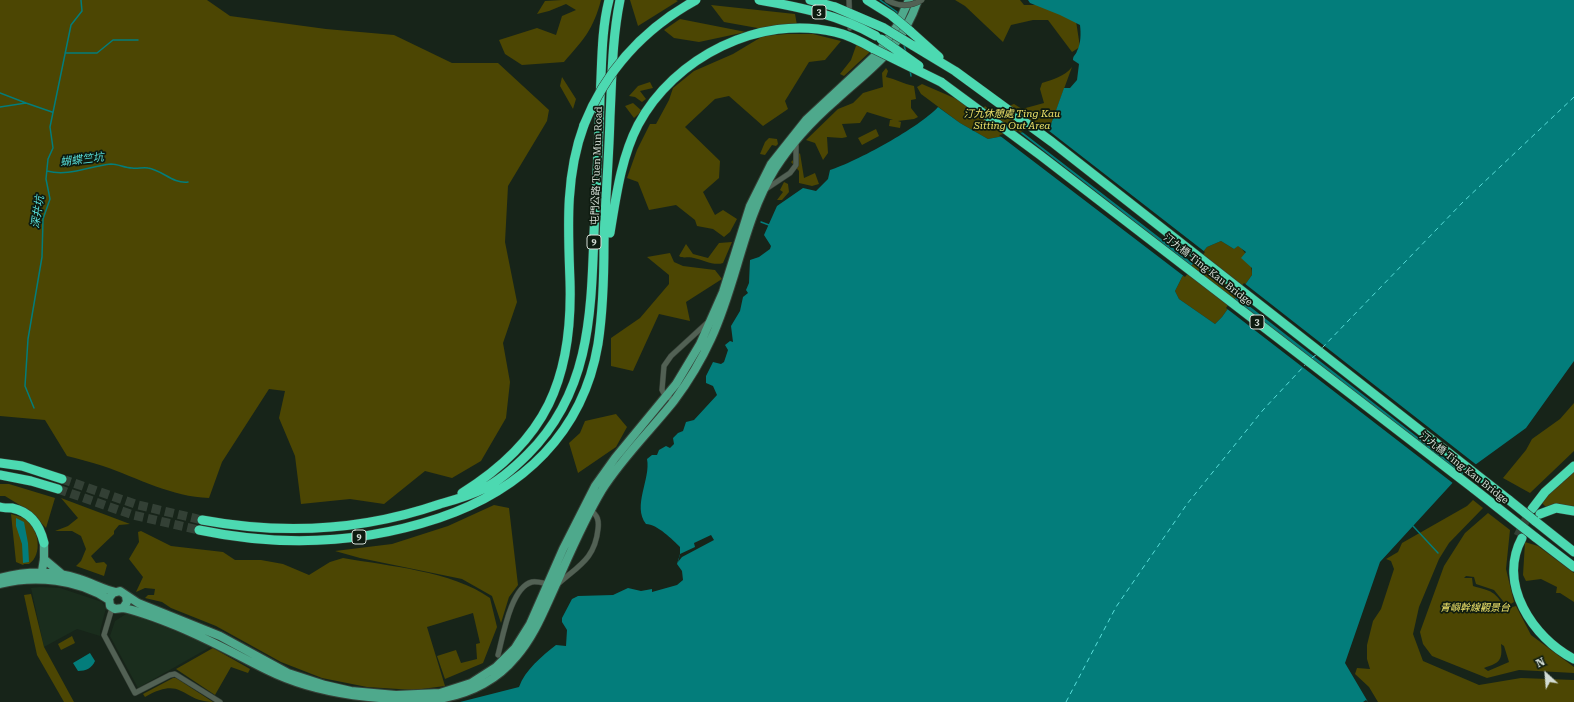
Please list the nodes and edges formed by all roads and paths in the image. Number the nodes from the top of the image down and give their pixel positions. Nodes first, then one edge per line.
1 (609, 0) edge
2 (620, 0) edge
3 (696, 0) edge
4 (759, 0) edge
5 (810, 0) edge
6 (848, 0) edge
7 (867, 0) edge
8 (888, 0) edge
9 (918, 0) edge
10 (923, 0) edge
11 (908, 3) edge
12 (850, 28) dead end
13 (955, 71) junction
14 (941, 82) junction
15 (796, 141) junction
16 (763, 192) junction
17 (605, 254) junction
18 (712, 318) junction
19 (670, 398) junction
20 (0, 463) edge
21 (1574, 466) edge
22 (0, 475) edge
23 (62, 479) tunnel mouth
24 (58, 489) tunnel mouth
25 (0, 501) edge
26 (443, 503) junction
27 (0, 508) edge
28 (11, 508) junction
29 (1532, 509) tunnel mouth
30 (586, 510) junction
31 (1574, 511) edge
32 (1540, 514) dead end
33 (202, 520) tunnel mouth
34 (199, 530) tunnel mouth
35 (1520, 537) tunnel mouth
36 (44, 543) joint
37 (1574, 552) edge
38 (44, 558) junction
39 (1574, 567) edge
40 (20, 574) junction
41 (64, 575) junction
42 (44, 577) junction
43 (0, 578) edge
44 (0, 584) edge
45 (552, 587) junction
46 (115, 592) junction
47 (126, 596) junction
48 (109, 600) junction
49 (112, 608) junction
50 (123, 608) junction
51 (498, 655) dead end
52 (1574, 659) edge
53 (220, 702) edge

1 - 26 highway, 屯門公路 Tuen Mun Road / 9
2 - 17 highway, 屯門公路 Tuen Mun Road / 9
3 - 26 highway, bridge
4 - 14 highway, 3, bridge
5 - 13 highway, 3, bridge
6 - 12 street
7 - 13 highway, bridge
8 - 10 street, bridge
9 - 15 main road, bridge
11 - 18 main road, bridge
13 - 37 highway, 汀九橋 Ting Kau Bridge / 3, bridge
14 - 17 highway, bridge
14 - 39 highway, 汀九橋 Ting Kau Bridge / 3, bridge
15 - 16 main road
15 - 16 street
16 - 19 main road
17 - 34 highway, 屯門公路 Tuen Mun Road / 9
18 - 19 main road
18 - 19 street
19 - 30 main road
20 - 23 highway
21 - 29 highway
22 - 24 highway
25 - 28 highway
26 - 33 highway, 屯門公路 Tuen Mun Road / 9
27 - 28 highway
28 - 36 highway
30 - 45 main road
30 - 45 street
31 - 32 highway
35 - 52 highway
36 - 38 main road
38 - 40 main road
38 - 41 main road
38 - 42 main road
40 - 42 main road
40 - 43 main road
41 - 42 main road
41 - 46 main road
42 - 44 main road
42 - 48 main road
45 - 47 main road
45 - 50 main road
45 - 51 street
46 - 47 main road
46 - 48 main road
47 - 50 main road
48 - 49 main road
49 - 50 main road
49 - 53 street

